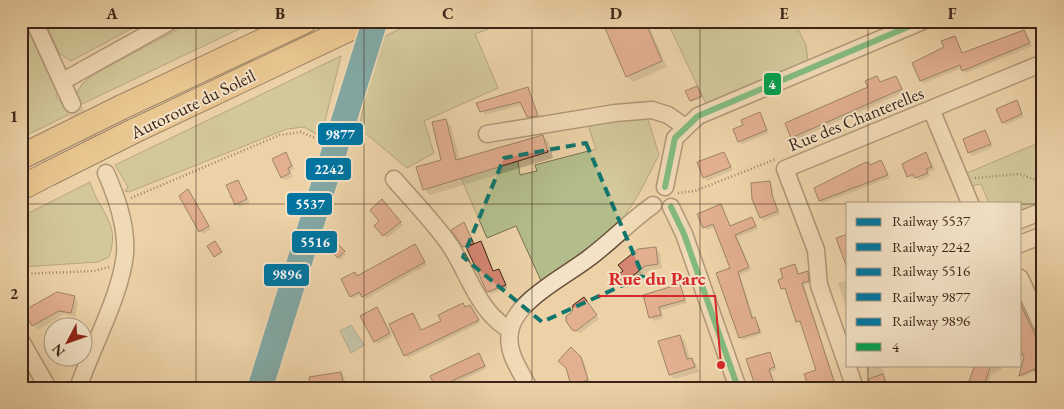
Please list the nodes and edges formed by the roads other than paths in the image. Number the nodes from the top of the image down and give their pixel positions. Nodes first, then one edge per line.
1 (34, 21) edge
2 (171, 21) edge
3 (305, 21) edge
4 (923, 21) edge
5 (362, 23) edge
6 (1043, 63) edge
7 (62, 81) junction
8 (72, 104) tunnel mouth
9 (931, 109) junction
10 (685, 127) junction
11 (487, 134) dead end
12 (28, 153) edge
13 (106, 173) tunnel mouth
14 (394, 179) dead end
15 (21, 188) edge
16 (670, 196) junction
17 (970, 202) edge
18 (1043, 211) edge
19 (1022, 219) edge
20 (1043, 235) edge
21 (1022, 243) edge
22 (1022, 282) edge
23 (1043, 328) edge
24 (510, 330) junction
25 (21, 341) edge
26 (846, 362) edge
27 (848, 366) edge
28 (48, 388) edge
29 (78, 388) edge
30 (529, 388) edge
31 (738, 388) edge
32 (855, 388) edge

1 - 7 street
2 - 7 street
3 - 12 highway, Autoroute du Soleil, bridge
4 - 10 street
5 - 15 highway, Autoroute du Soleil, bridge
6 - 9 street, Rue des Chanterelles
7 - 8 street
9 - 17 street
9 - 26 street, Rue des Chanterelles
10 - 11 street
10 - 16 street
13 - 29 street
14 - 24 street
16 - 24 street
16 - 31 street
18 - 19 street
20 - 21 street
22 - 23 street
24 - 30 street
25 - 28 street
27 - 32 street, Rue des Chanterelles

